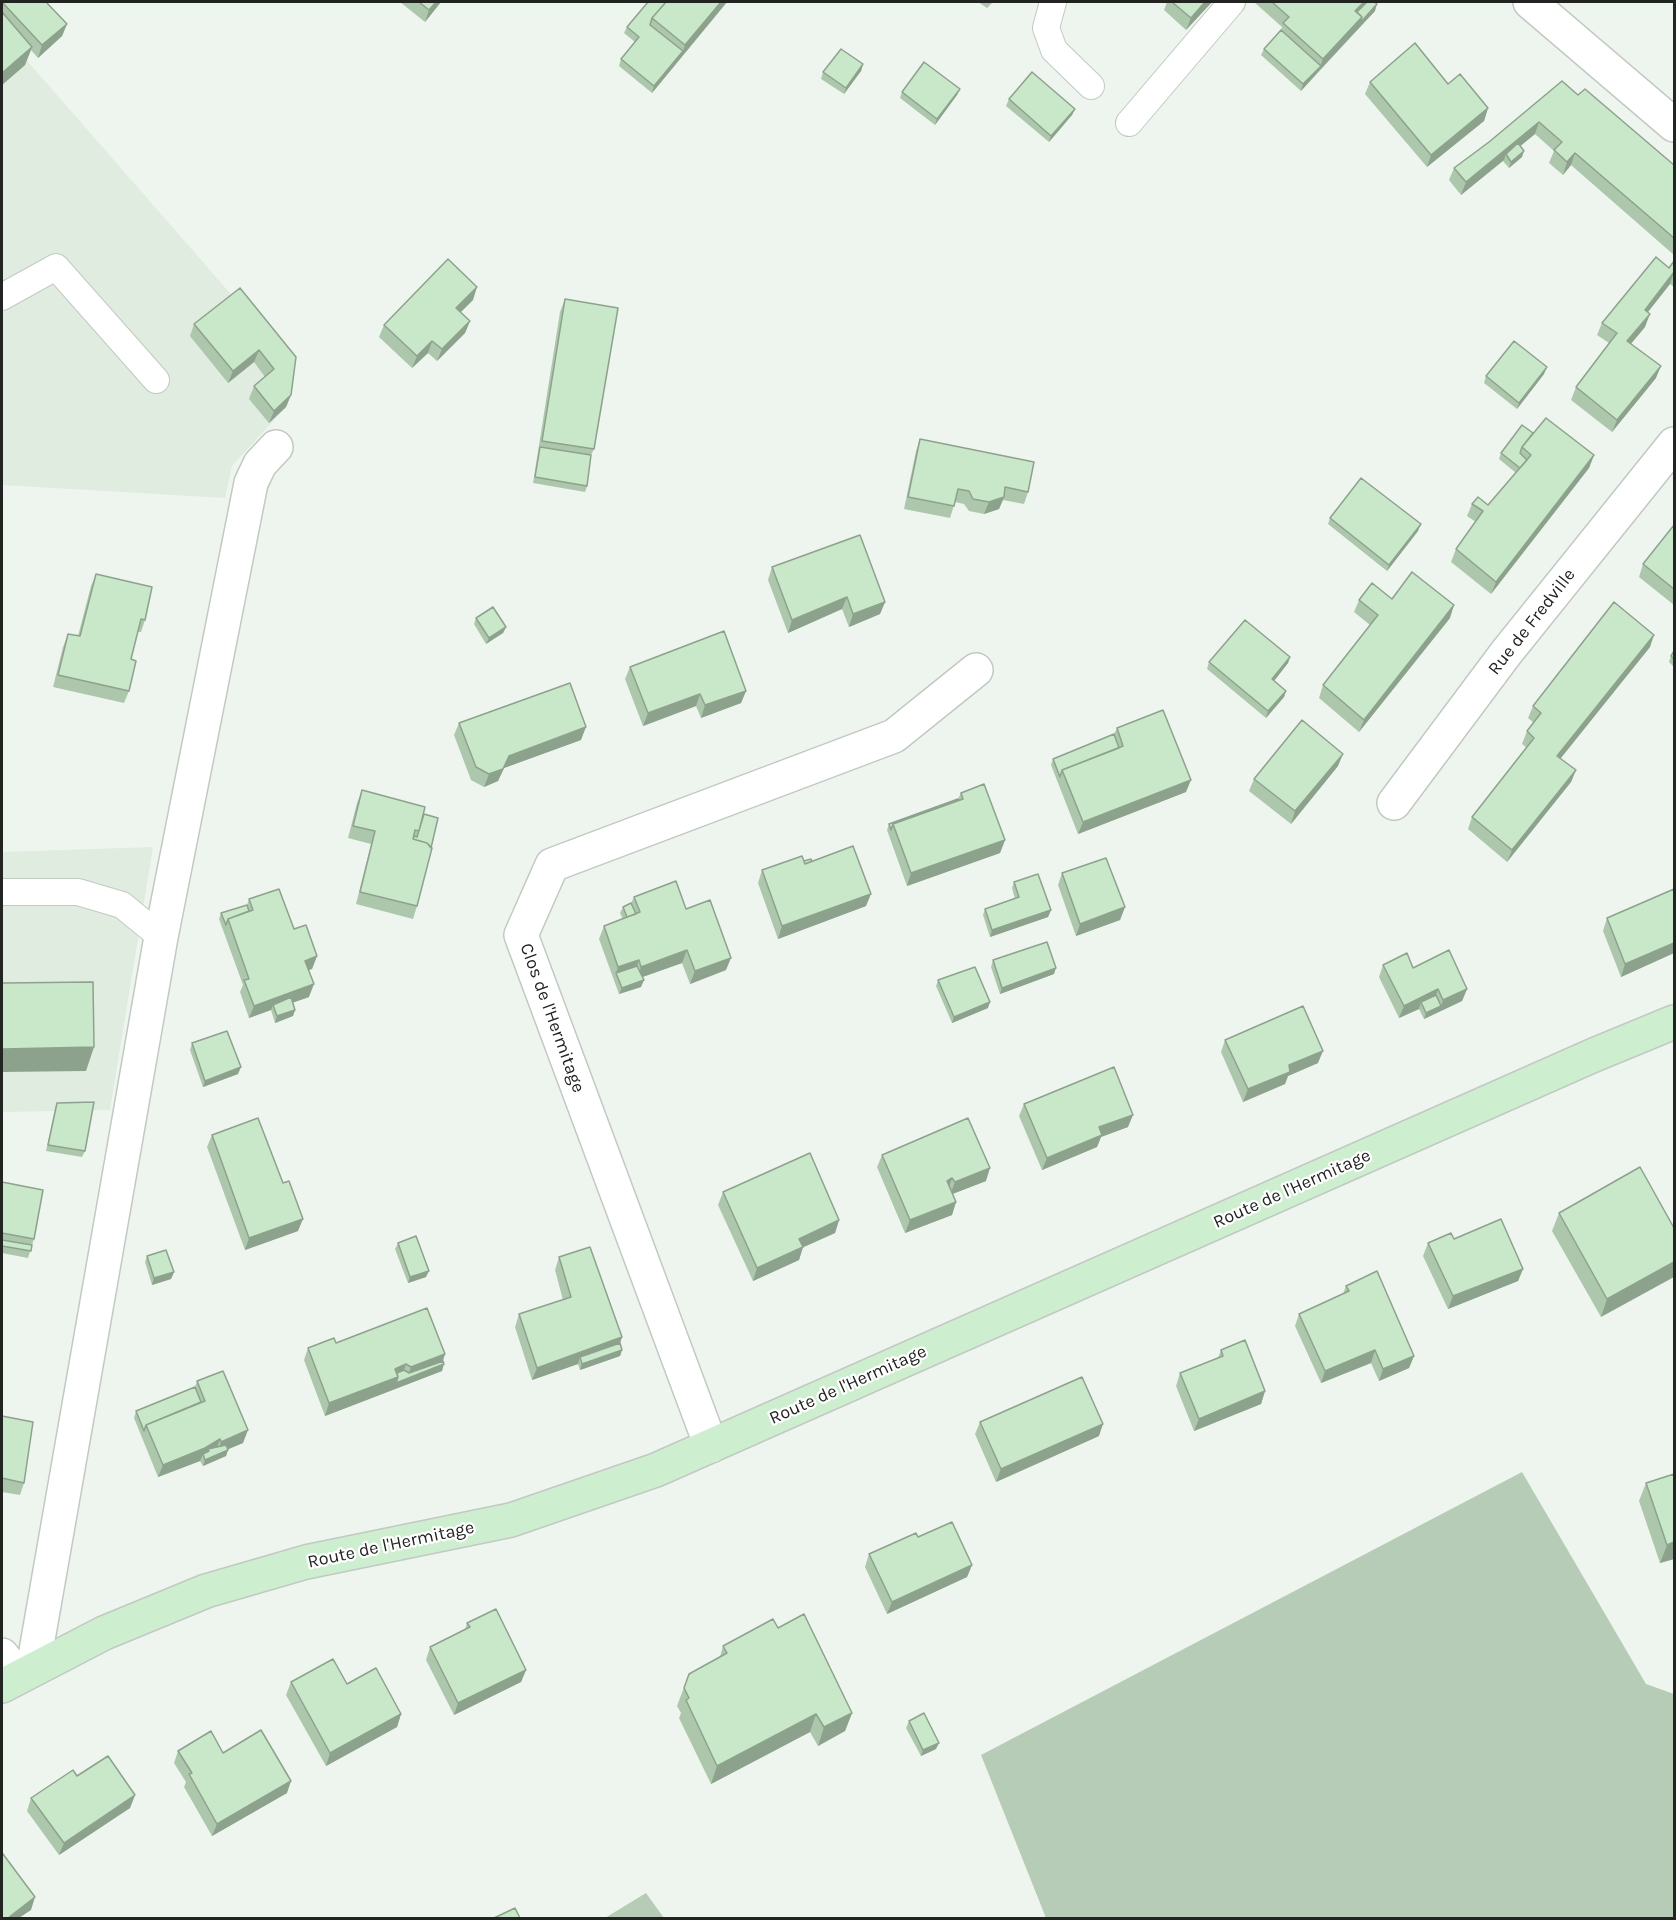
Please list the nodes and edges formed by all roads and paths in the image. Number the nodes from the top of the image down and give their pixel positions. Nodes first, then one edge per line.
1 (1053, 2) edge
2 (1233, 2) edge
3 (1530, 2) edge
4 (1091, 86) dead end
5 (1129, 123) dead end
6 (1674, 125) edge
7 (2, 297) edge
8 (156, 380) dead end
9 (1674, 444) edge
10 (276, 447) dead end
11 (976, 670) dead end
12 (1394, 803) dead end
13 (2, 892) edge
14 (162, 937) junction
15 (1674, 1022) edge
16 (711, 1446) junction
17 (14, 1671) edge

1 - 4 lane
2 - 5 lane
3 - 6 street
7 - 8 lane
9 - 12 street, Rue de Fredville
10 - 14 street
11 - 16 street, Clos de l'Hermitage
13 - 14 lane
14 - 17 street
15 - 16 street, Route de l'Hermitage
16 - 17 street, Route de l'Hermitage

